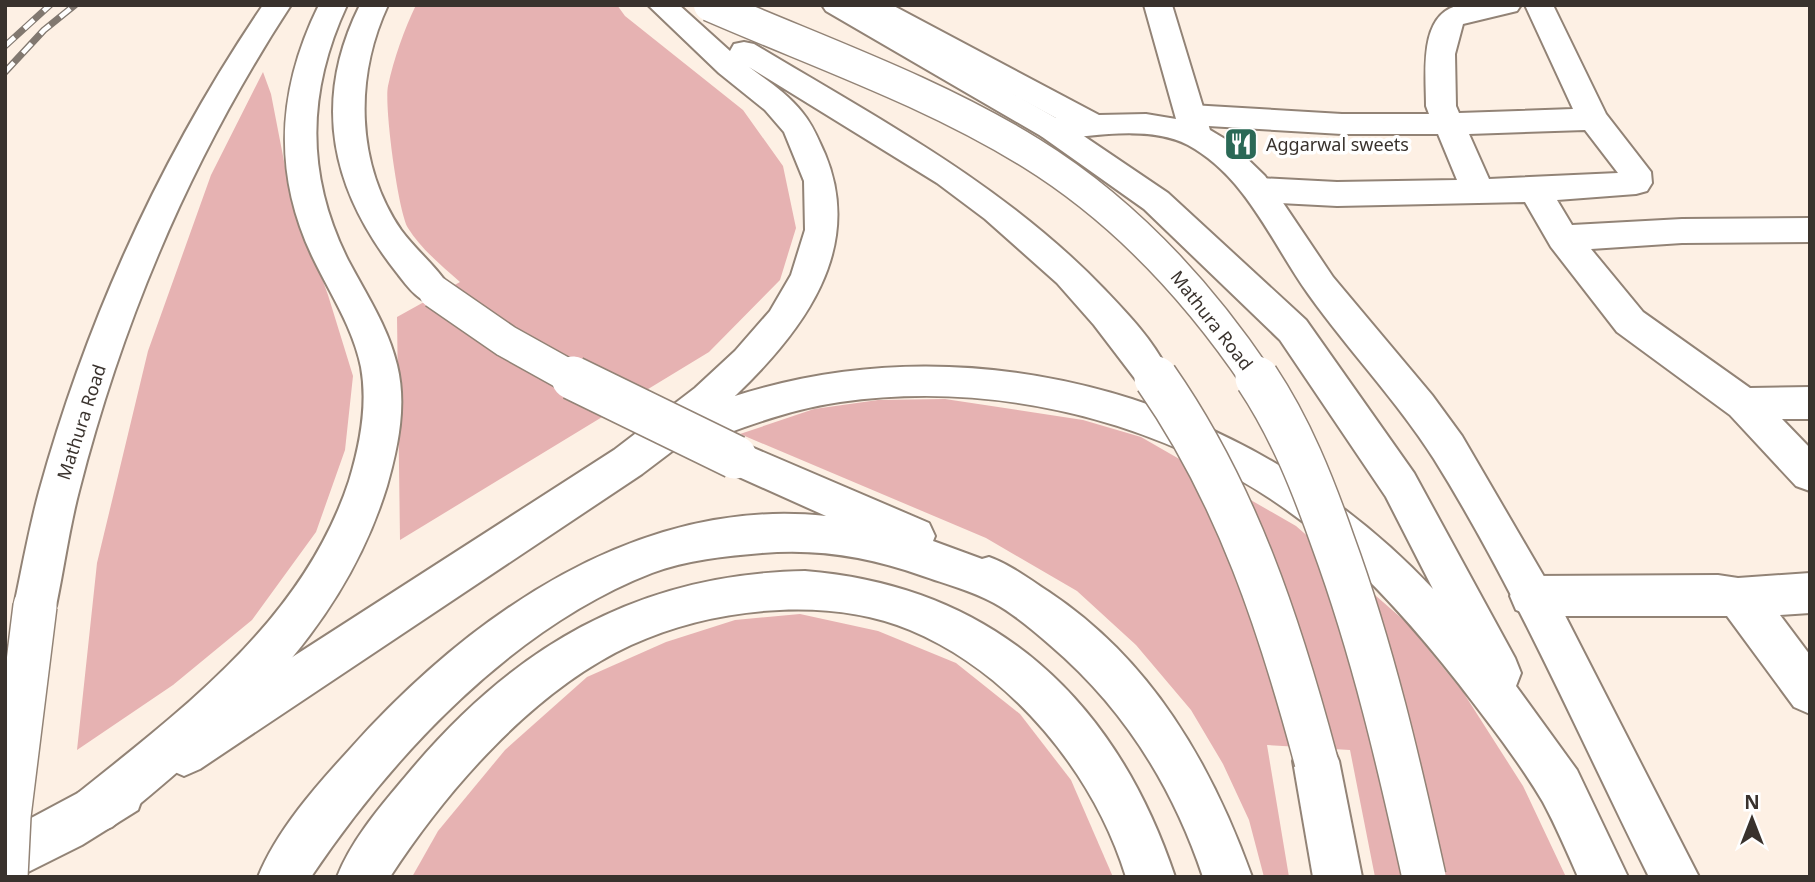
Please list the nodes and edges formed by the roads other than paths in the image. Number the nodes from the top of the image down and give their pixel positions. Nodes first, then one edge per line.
1 (277, 5) edge
2 (333, 5) edge
3 (374, 5) edge
4 (836, 5) edge
5 (870, 5) edge
6 (1157, 5) edge
7 (1507, 5) edge
8 (1539, 5) edge
9 (685, 10) edge
10 (1593, 119) junction
11 (1447, 124) junction
12 (1095, 126) junction
13 (1194, 126) junction
14 (1052, 129) junction
15 (1259, 190) junction
16 (1535, 190) junction
17 (1478, 191) junction
18 (1810, 230) edge
19 (1563, 238) junction
20 (1810, 403) edge
21 (1743, 404) junction
22 (628, 462) junction
23 (1810, 474) edge
24 (1009, 589) junction
25 (1810, 593) edge
26 (1531, 596) junction
27 (1738, 598) junction
28 (1810, 692) edge
29 (1553, 775) junction
30 (95, 810) junction
31 (5, 859) edge
32 (6, 877) edge
33 (282, 877) edge
34 (361, 877) edge
35 (1151, 877) edge
36 (1228, 877) edge
37 (1338, 877) edge
38 (1424, 877) edge
39 (1604, 877) edge
40 (1675, 877) edge

1 - 32 main road, Mathura Road, bridge
2 - 30 main road
3 - 24 main road, bridge
4 - 14 main road
5 - 12 main road
6 - 13 main road
7 - 11 main road
8 - 10 main road
9 - 22 main road
9 - 37 main road, bridge
9 - 38 main road, Mathura Road, bridge
10 - 11 main road
10 - 16 main road
11 - 13 main road
11 - 17 main road
12 - 13 main road
12 - 14 main road
13 - 15 main road
14 - 29 main road
15 - 17 main road
15 - 26 main road
16 - 17 main road
16 - 19 main road
18 - 19 main road
19 - 21 main road
20 - 21 main road
21 - 23 main road
22 - 29 main road
22 - 30 main road
24 - 33 main road
24 - 36 main road
25 - 27 main road
26 - 27 main road
26 - 40 main road
27 - 28 main road
29 - 39 main road
30 - 31 main road
34 - 35 main road

